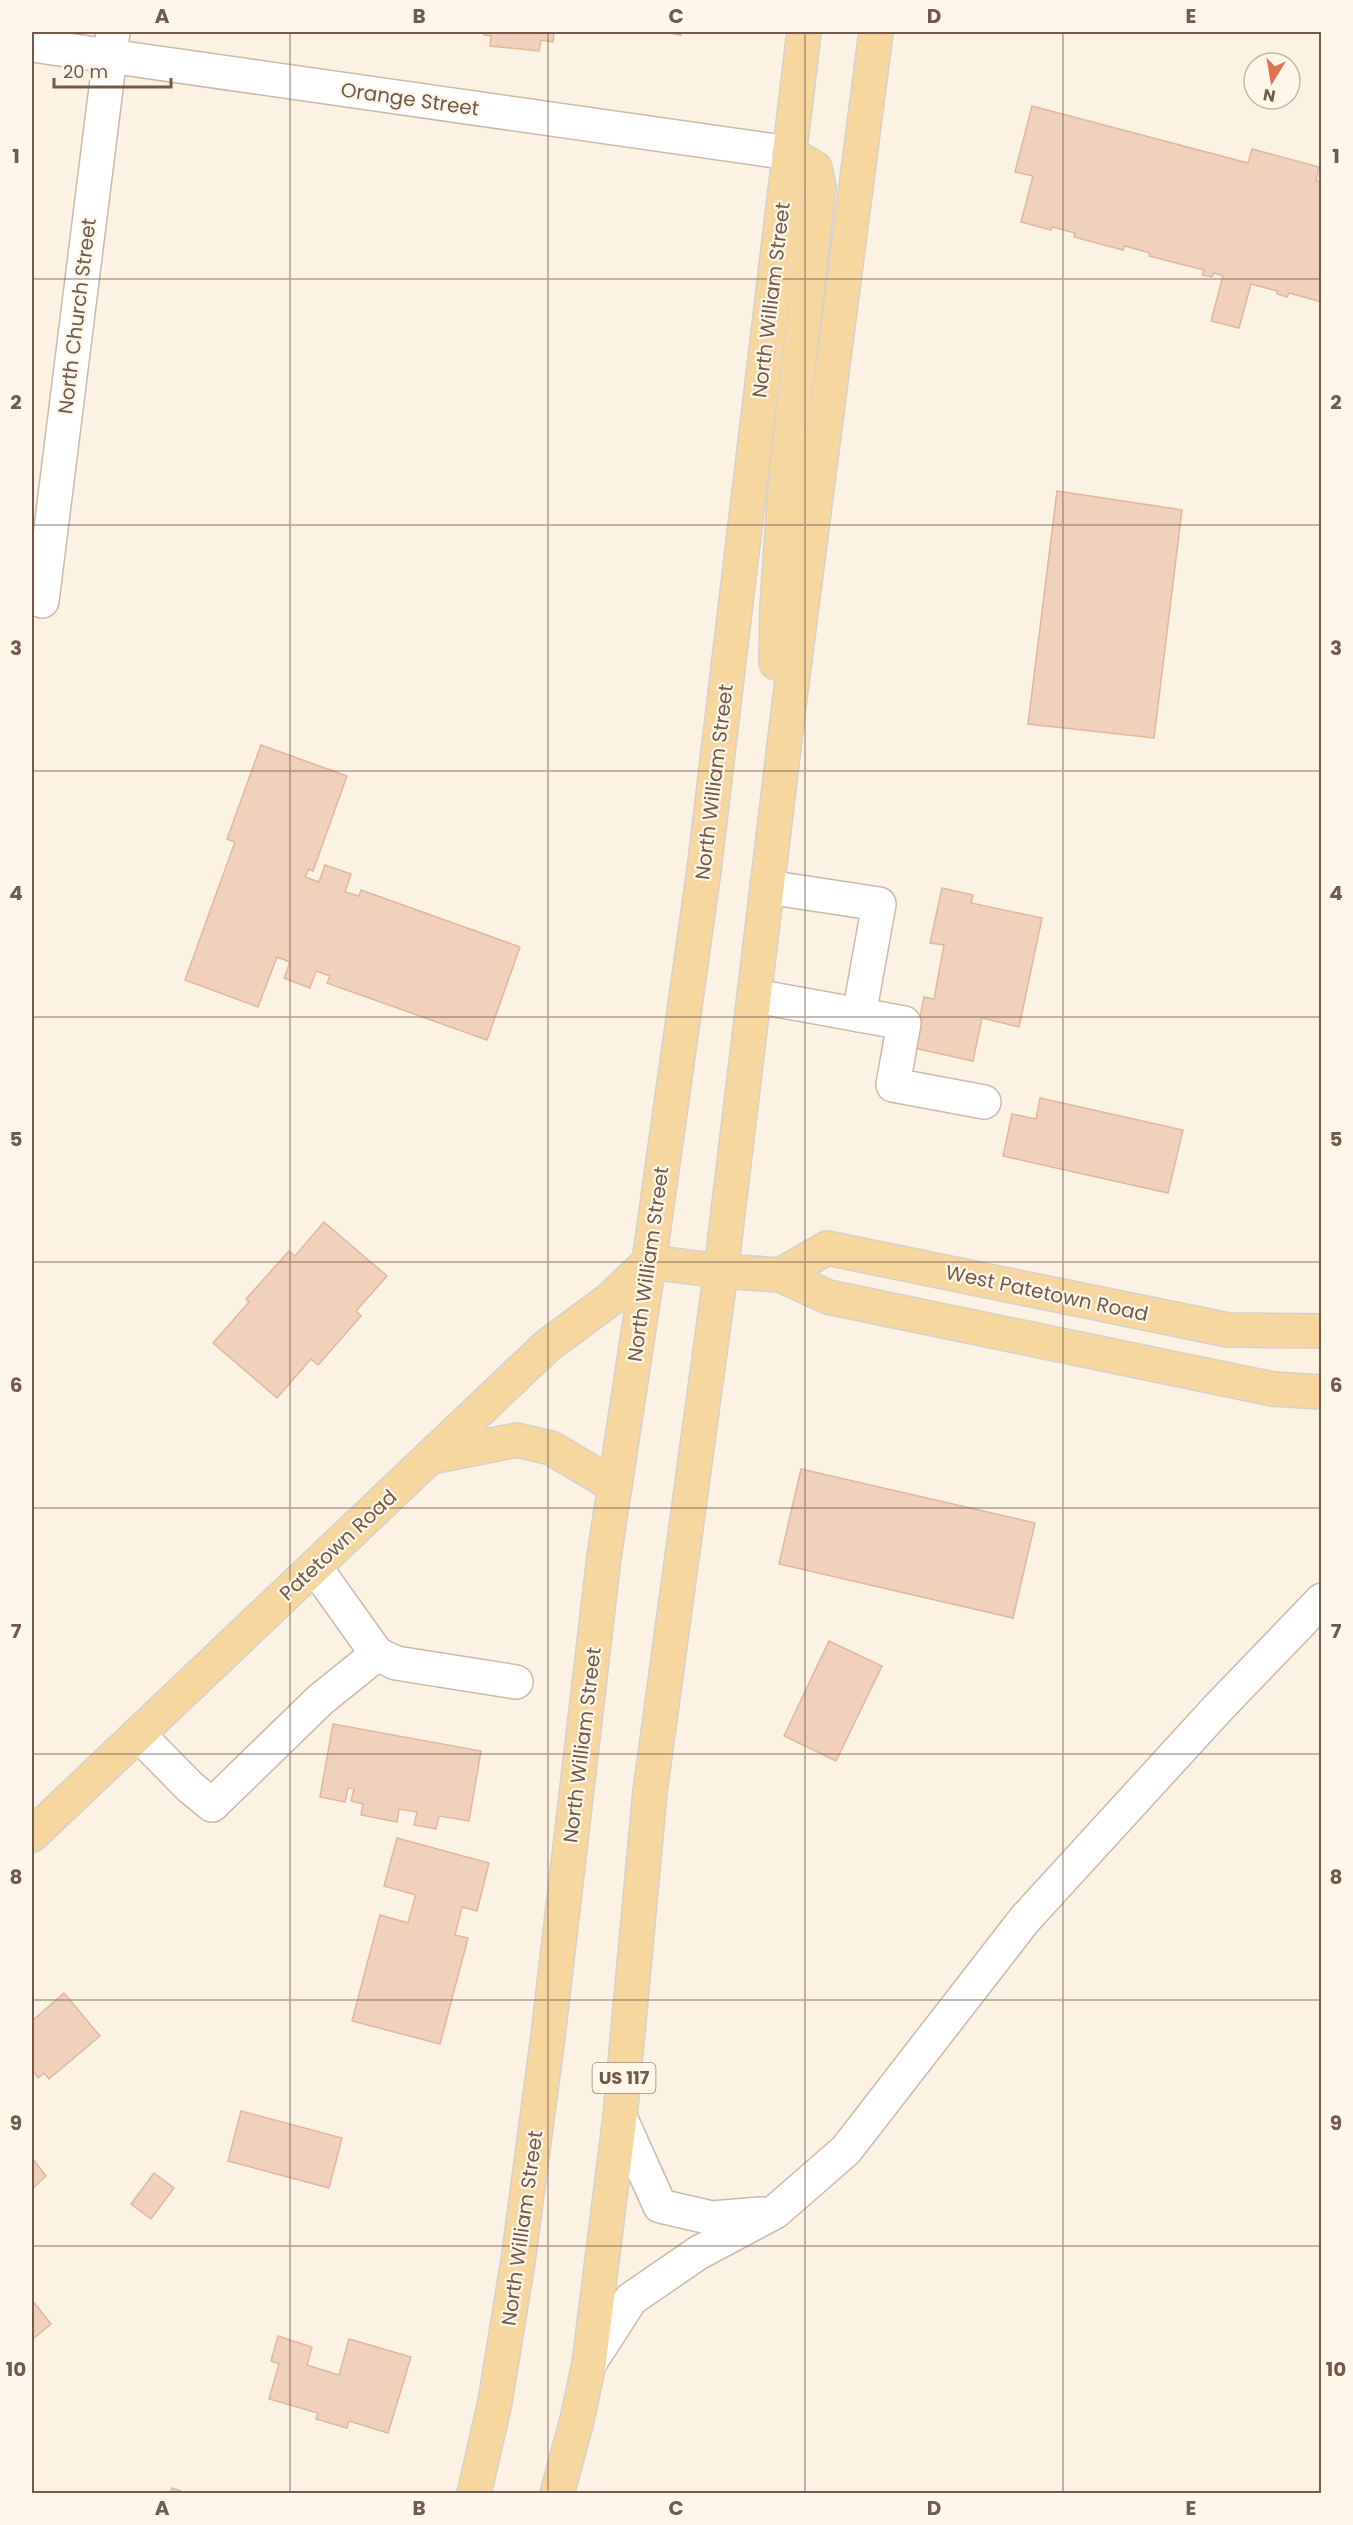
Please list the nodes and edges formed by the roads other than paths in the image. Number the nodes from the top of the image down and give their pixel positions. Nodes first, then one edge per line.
1 (804, 32) edge
2 (876, 32) edge
3 (111, 44) edge
4 (32, 45) edge
5 (789, 153) junction
6 (42, 601) dead end
7 (789, 705) junction
8 (767, 887) junction
9 (755, 996) junction
10 (859, 1015) junction
11 (984, 1102) dead end
12 (649, 1262) junction
13 (721, 1271) junction
14 (780, 1275) junction
15 (1322, 1331) edge
16 (1322, 1392) edge
17 (431, 1457) junction
18 (615, 1486) junction
19 (315, 1567) junction
20 (1322, 1600) edge
21 (377, 1654) junction
22 (516, 1682) dead end
23 (138, 1734) junction
24 (32, 1835) edge
25 (620, 2117) junction
26 (775, 2212) junction
27 (589, 2364) junction
28 (474, 2493) edge
29 (557, 2493) edge

1 - 5 main road, North William Street
2 - 7 main road
3 - 4 street, Orange Street
3 - 5 street, Orange Street
3 - 6 street, North Church Street
5 - 7 main road
5 - 12 main road, North William Street
7 - 8 main road
8 - 9 main road
8 - 10 street
9 - 10 street
9 - 13 main road
10 - 11 street
12 - 13 main road
12 - 17 main road, Patetown Road
12 - 18 main road, North William Street
13 - 14 main road
13 - 25 main road, US 117
14 - 15 main road, West Patetown Road
14 - 16 main road
17 - 18 main road
17 - 19 main road, Patetown Road
18 - 28 main road, North William Street
19 - 21 street
19 - 23 main road, Patetown Road
20 - 26 street
21 - 22 street
21 - 23 street
23 - 24 main road, Patetown Road
25 - 26 street
25 - 27 main road, US 117
26 - 27 street
27 - 29 main road, US 117

